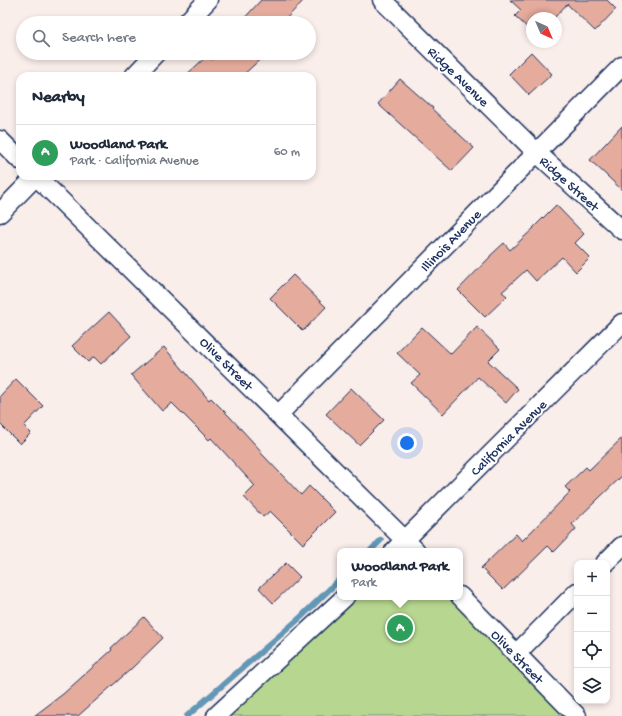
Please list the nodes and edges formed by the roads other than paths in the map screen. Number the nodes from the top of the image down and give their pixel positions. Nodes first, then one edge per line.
1 (208, 0) edge
2 (382, 0) edge
3 (193, 16) edge
4 (149, 60) edge
5 (622, 66) edge
6 (138, 72) edge
7 (0, 140) edge
8 (536, 152) junction
9 (16, 156) edge
10 (32, 180) edge
11 (40, 180) edge
12 (0, 213) edge
13 (622, 230) edge
14 (622, 323) edge
15 (279, 414) junction
16 (622, 546) edge
17 (406, 548) edge
18 (608, 560) edge
19 (574, 595) edge
20 (463, 599) edge
21 (342, 600) edge
22 (516, 654) junction
23 (216, 716) edge
24 (577, 716) edge

1 - 3 street
2 - 8 street, Ridge Avenue
4 - 6 street
5 - 8 street, Illinois Avenue
7 - 9 street
8 - 13 street, Ridge Street
8 - 15 street, Illinois Avenue
10 - 12 street
11 - 15 street, Olive Street
14 - 17 street, California Avenue
15 - 17 street, Olive Street
16 - 18 street
19 - 22 street
20 - 22 street, Olive Street
21 - 23 street
22 - 24 street, Olive Street

